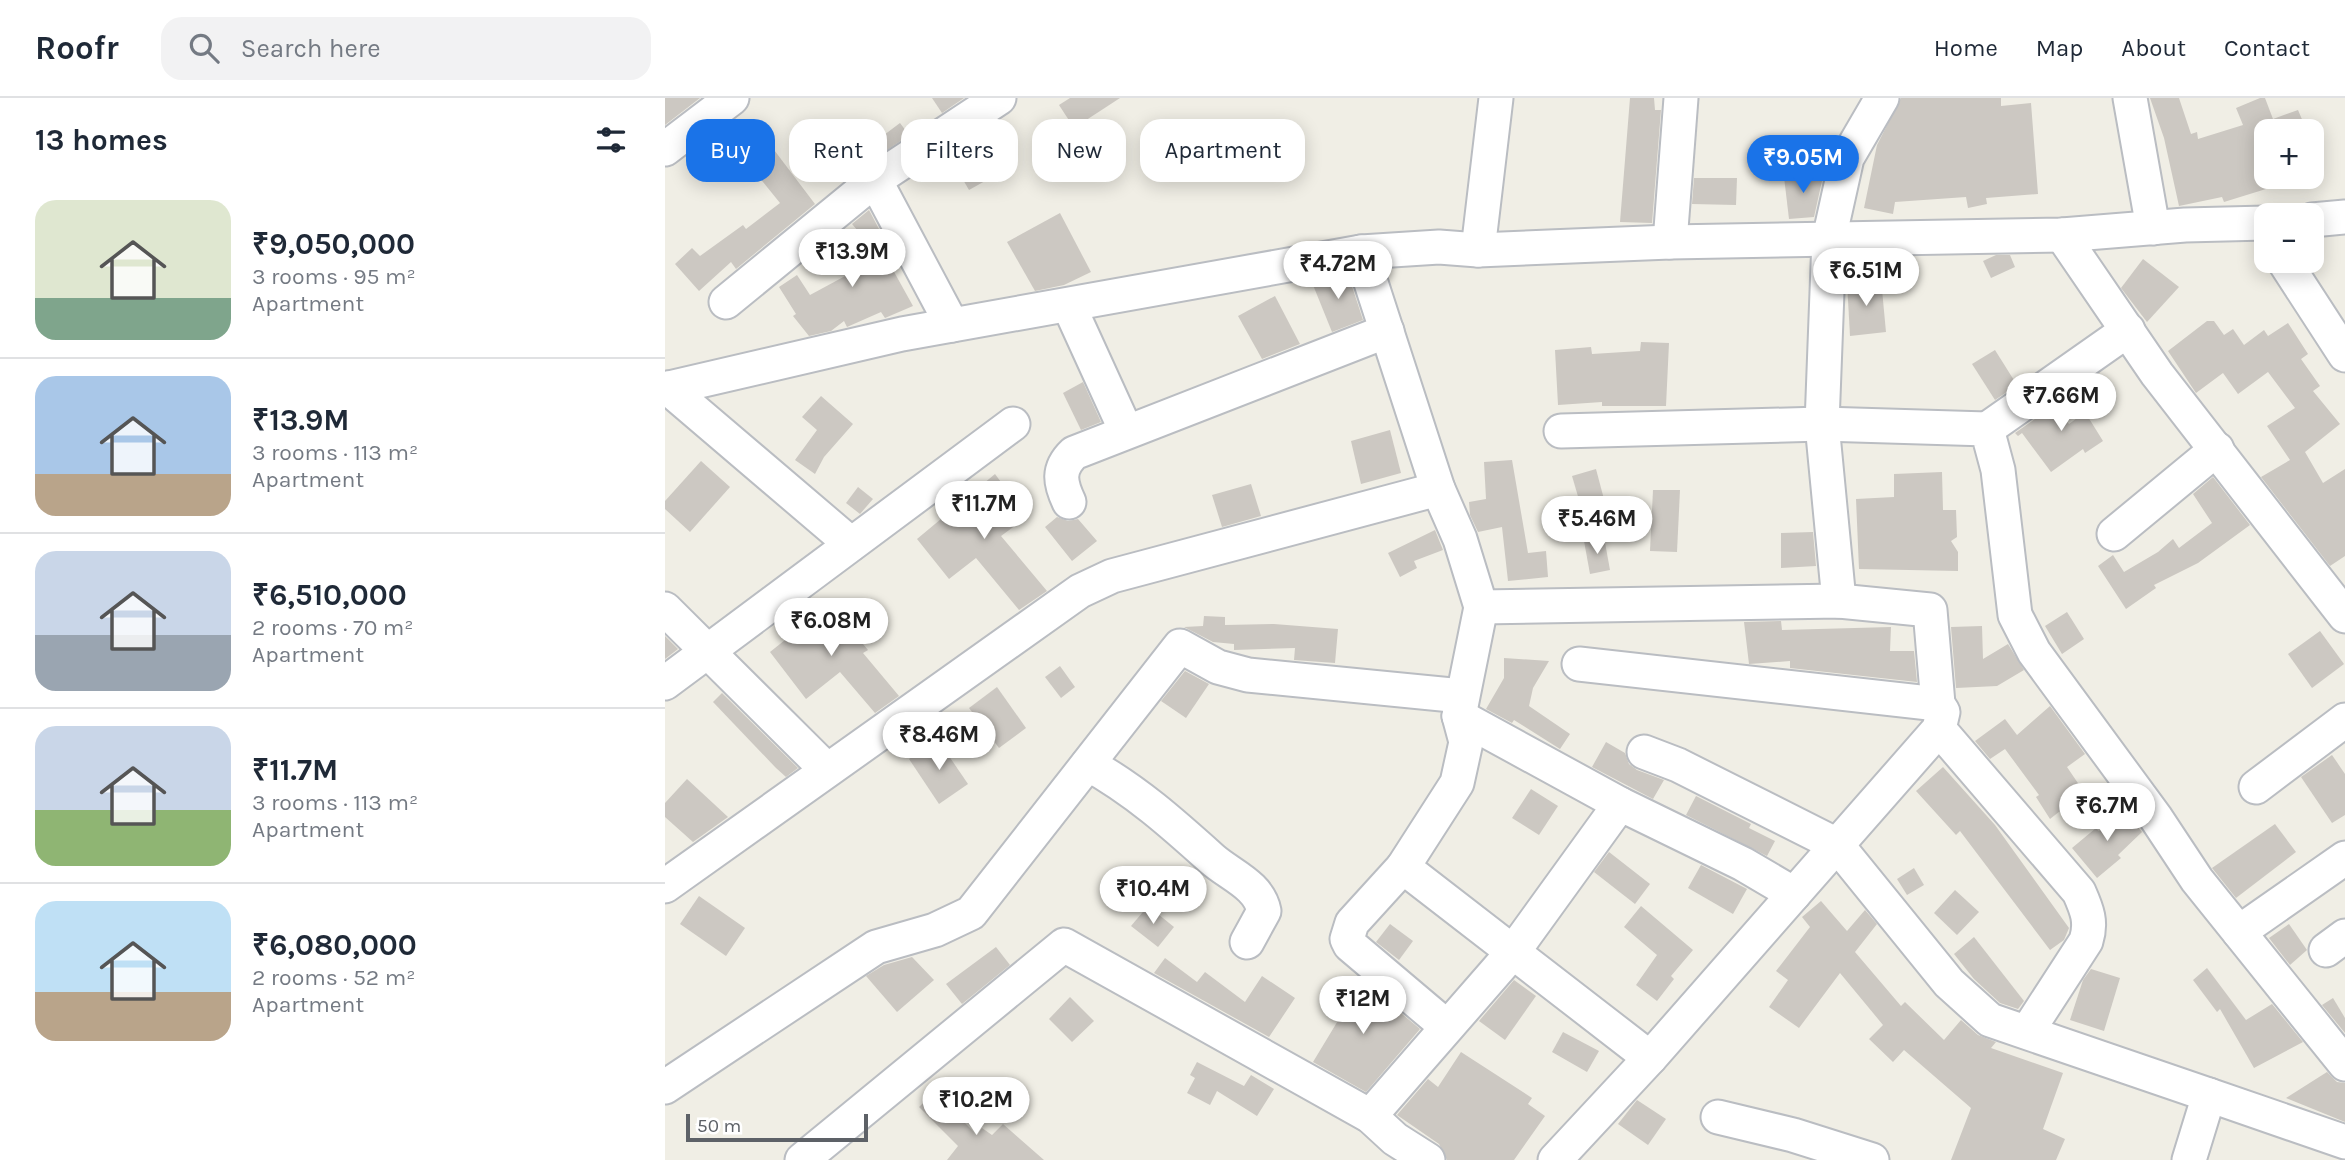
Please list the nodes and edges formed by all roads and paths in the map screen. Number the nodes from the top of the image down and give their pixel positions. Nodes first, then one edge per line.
1 (733, 98) edge
2 (999, 98) edge
3 (1496, 98) edge
4 (1681, 98) edge
5 (1882, 98) edge
6 (2130, 98) edge
7 (665, 149) edge
8 (887, 172) edge
9 (873, 182) edge
10 (876, 182) edge
11 (2345, 217) edge
12 (2324, 219) edge
13 (2254, 227) edge
14 (2153, 228) junction
15 (2062, 235) junction
16 (1829, 239) junction
17 (1670, 242) junction
18 (1478, 250) junction
19 (1361, 251) junction
20 (2292, 273) edge
21 (726, 302) dead end
22 (1069, 306) junction
23 (952, 325) junction
24 (2128, 330) junction
25 (1387, 331) junction
26 (2345, 355) edge
27 (666, 389) edge
28 (1013, 424) dead end
29 (1822, 424) junction
30 (1987, 429) junction
31 (1126, 431) junction
32 (1561, 431) dead end
33 (2217, 449) junction
34 (1438, 489) junction
35 (1069, 502) dead end
36 (2114, 534) dead end
37 (851, 544) junction
38 (1839, 601) junction
39 (1481, 607) junction
40 (665, 609) edge
41 (2345, 616) edge
42 (708, 649) junction
43 (1579, 664) dead end
44 (665, 683) edge
45 (1460, 706) junction
46 (1939, 716) junction
47 (2345, 720) edge
48 (1644, 752) dead end
49 (1088, 764) junction
50 (827, 770) junction
51 (2256, 787) dead end
52 (1620, 804) junction
53 (1837, 845) junction
54 (2345, 858) edge
55 (1403, 867) junction
56 (671, 873) edge
57 (1794, 894) junction
58 (2239, 932) junction
59 (1247, 942) dead end
60 (1513, 952) junction
61 (1447, 1027) junction
62 (2027, 1032) junction
63 (1650, 1058) junction
64 (2345, 1065) edge
65 (665, 1087) edge
66 (2209, 1095) junction
67 (1370, 1116) junction
68 (1718, 1117) dead end
69 (2345, 1142) edge
70 (1387, 1150) edge
71 (802, 1160) edge
72 (1428, 1160) edge
73 (1555, 1160) edge
74 (1872, 1160) edge
75 (2189, 1160) edge

1 - 7 street
2 - 8 street
3 - 18 street
4 - 17 street
5 - 16 street
6 - 14 street
9 - 21 street
10 - 23 street
11 - 12 street
13 - 14 street
14 - 15 street
15 - 16 street
15 - 24 street
16 - 17 street
16 - 29 street
17 - 18 street
18 - 19 street
19 - 22 street
19 - 25 street
20 - 26 street
22 - 23 street
22 - 31 street
23 - 27 street
24 - 30 street
24 - 33 street
25 - 31 street
25 - 34 street
27 - 37 street
28 - 37 street
29 - 30 street
29 - 32 street
29 - 38 street
30 - 58 street
31 - 35 street
33 - 36 street
33 - 41 street
34 - 39 street
34 - 50 street
37 - 42 street
38 - 39 street
38 - 46 street
39 - 45 street
40 - 42 street
42 - 44 street
42 - 50 street
43 - 46 street
45 - 49 street
45 - 52 street
45 - 55 street
46 - 53 street
46 - 62 street
47 - 51 street
48 - 53 street
49 - 59 street
49 - 65 street
50 - 56 street
52 - 57 street
52 - 60 street
53 - 57 street
53 - 62 street
54 - 58 street
55 - 60 street
55 - 61 street
57 - 63 street
58 - 64 street
60 - 61 street
60 - 63 street
61 - 67 street
62 - 66 street
63 - 73 street
66 - 69 street
66 - 75 street
67 - 70 street
67 - 71 street
68 - 74 street
70 - 72 street

